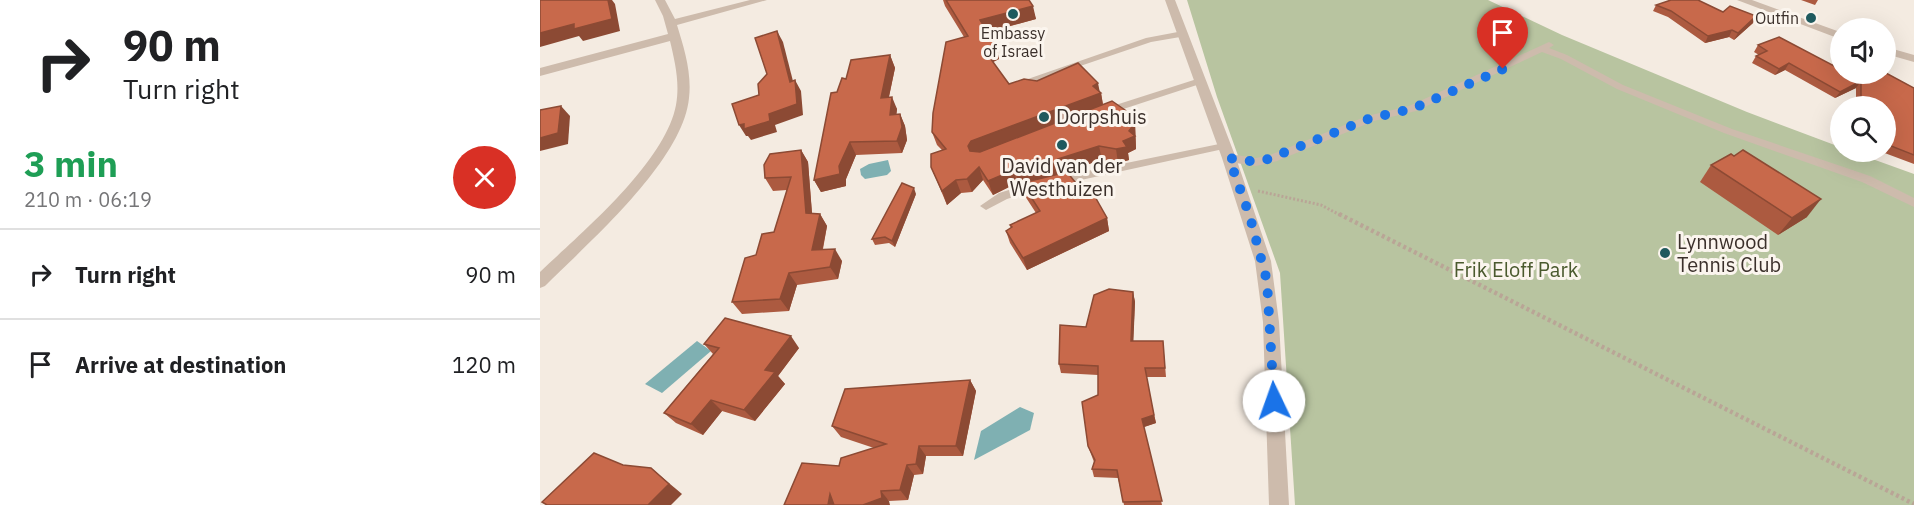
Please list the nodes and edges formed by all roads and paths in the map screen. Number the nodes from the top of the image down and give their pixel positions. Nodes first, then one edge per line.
1 (660, 0) edge
2 (762, 0) edge
3 (1170, 0) edge
4 (1742, 0) edge
5 (673, 30) junction
6 (1830, 32) edge
7 (1183, 34) junction
8 (1553, 44) dead end
9 (1542, 49) junction
10 (1896, 53) edge
11 (1914, 59) edge
12 (540, 72) edge
13 (1030, 80) edge
14 (1200, 81) junction
15 (1097, 114) edge
16 (1227, 152) junction
17 (1238, 187) junction
18 (1914, 202) edge
19 (986, 206) dead end
20 (540, 282) edge
21 (1914, 504) edge
22 (1279, 505) edge

1 - 5 street
2 - 5 street
3 - 7 street
4 - 6 street
5 - 12 street
5 - 20 street
7 - 13 lane
7 - 14 street
8 - 9 lane
9 - 16 lane
9 - 18 lane
10 - 11 street
14 - 15 lane
14 - 16 street
16 - 17 street
16 - 19 lane
17 - 21 path
17 - 22 street

